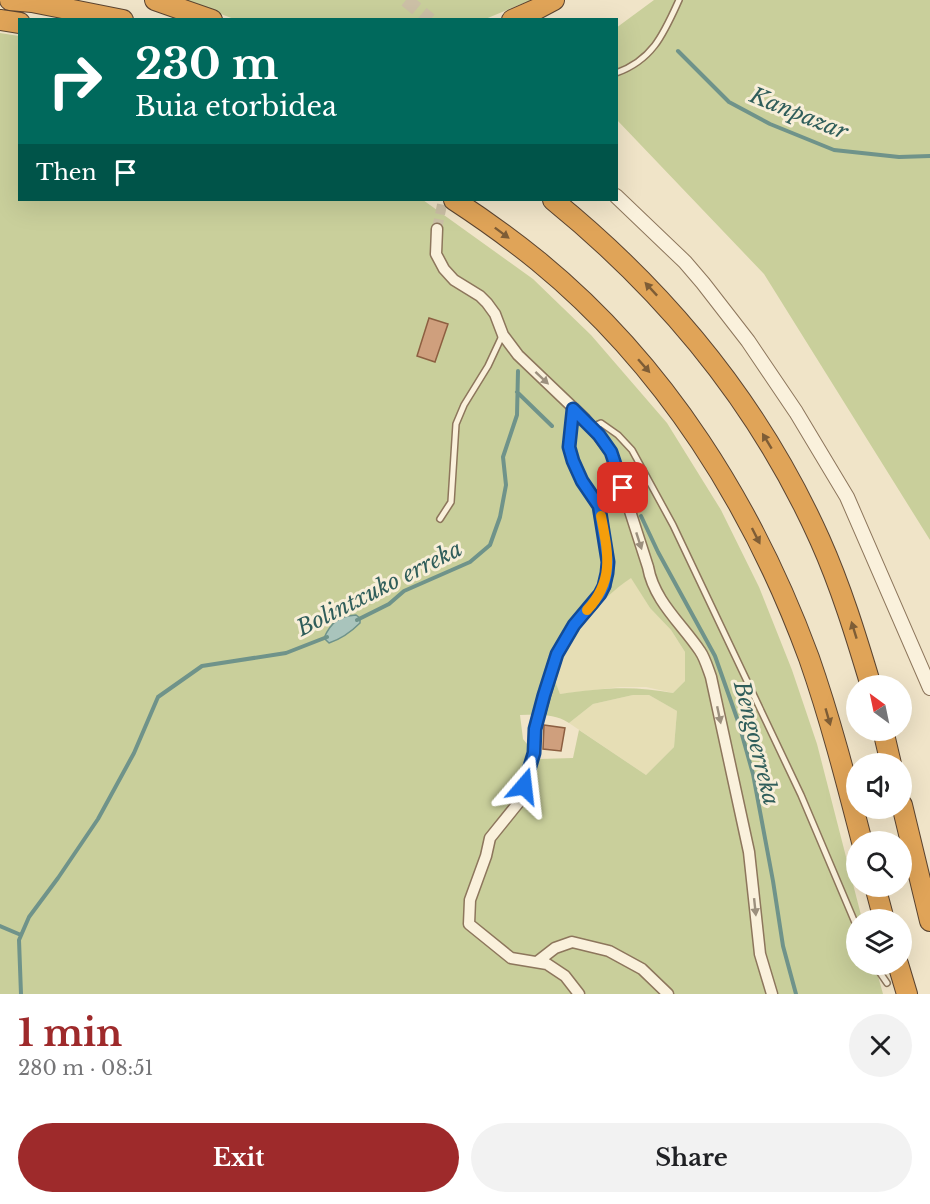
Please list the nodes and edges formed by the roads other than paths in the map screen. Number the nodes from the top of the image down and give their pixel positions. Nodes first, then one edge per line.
1 (10, 0) edge
2 (156, 0) edge
3 (554, 0) edge
4 (679, 0) edge
5 (113, 18) edge
6 (206, 18) edge
7 (517, 18) edge
8 (0, 20) edge
9 (18, 23) edge
10 (618, 72) edge
11 (618, 198) edge
12 (455, 201) edge
13 (554, 201) edge
14 (437, 229) tunnel mouth
15 (503, 334) junction
16 (573, 409) junction
17 (592, 427) junction
18 (440, 519) dead end
19 (868, 675) edge
20 (930, 688) edge
21 (905, 819) edge
22 (859, 831) edge
23 (849, 909) edge
24 (930, 921) edge
25 (537, 962) junction
26 (882, 975) edge
27 (901, 975) edge
28 (887, 983) dead end
29 (579, 994) edge
30 (668, 994) edge
31 (772, 994) edge
32 (907, 994) edge

1 - 5 highway
2 - 6 highway
3 - 7 highway
4 - 10 lane
8 - 9 highway
11 - 20 street
12 -> 22 highway
19 -> 13 highway
14 - 15 street
15 -> 16 street
15 - 18 lane
16 - 17 street
16 - 25 street
17 - 23 lane
17 -> 31 street
21 - 24 highway
25 - 29 street
25 - 30 street
26 - 28 lane
27 - 32 highway

